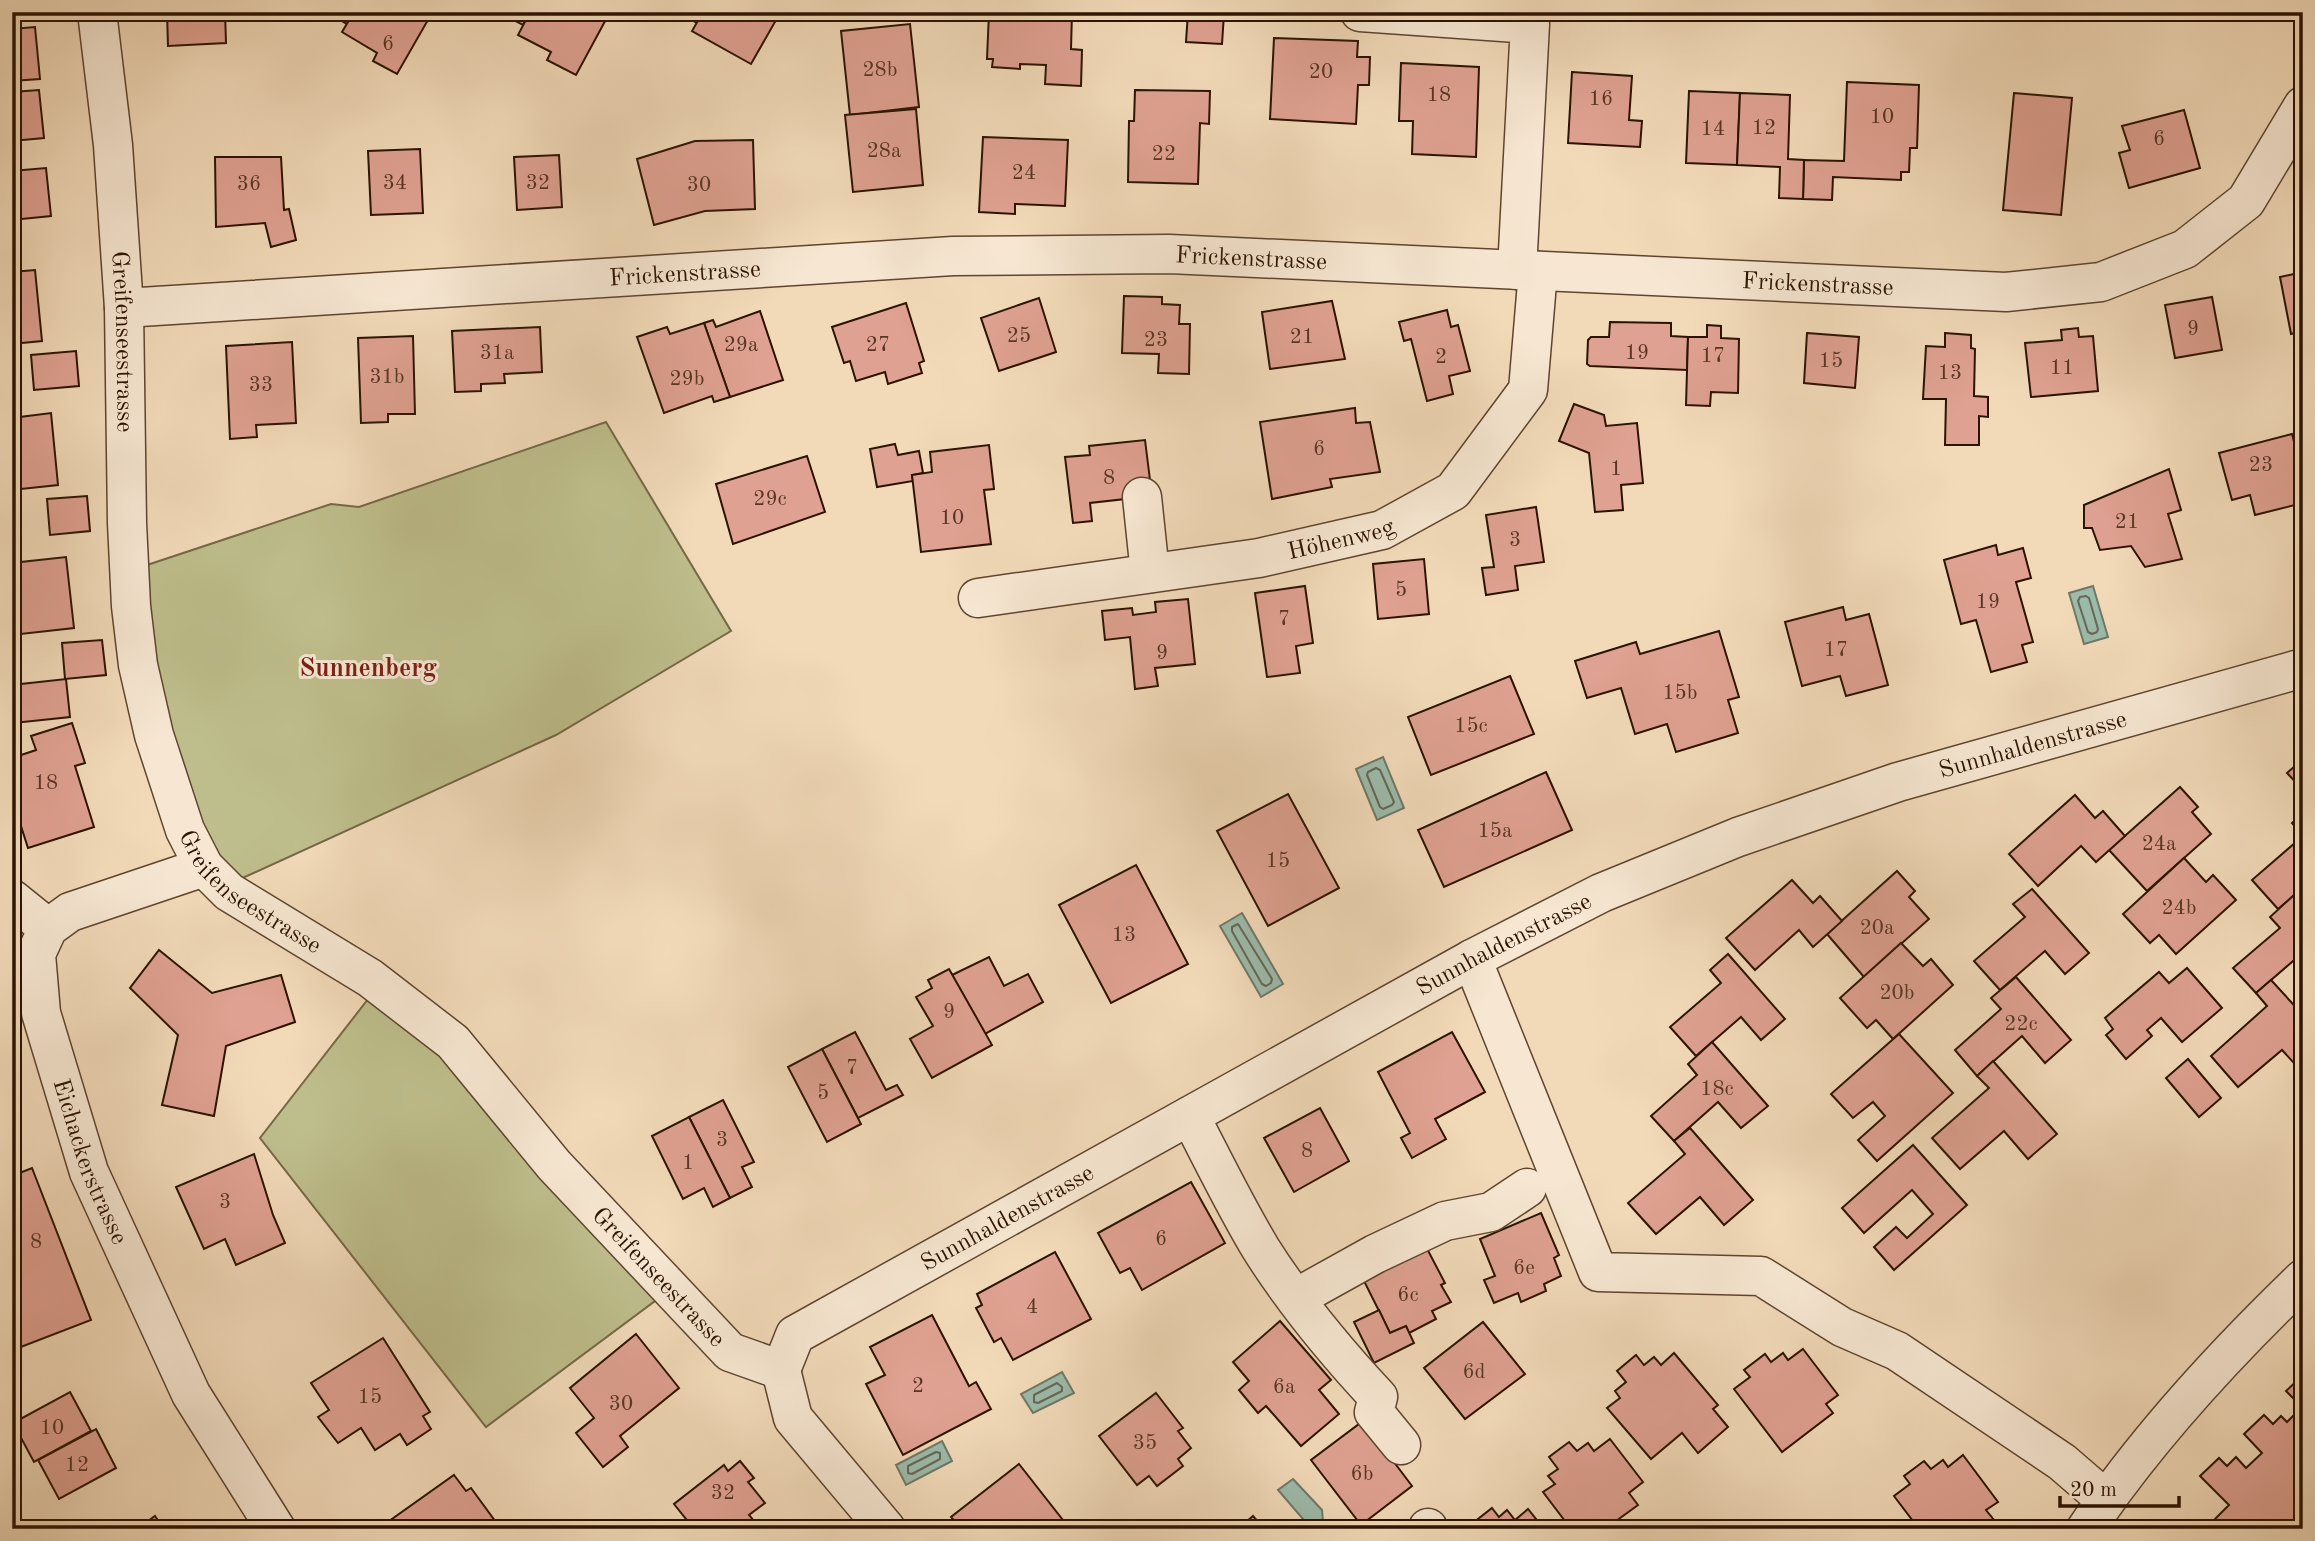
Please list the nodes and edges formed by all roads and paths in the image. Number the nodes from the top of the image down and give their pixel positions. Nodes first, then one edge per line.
1 (97, 12) edge
2 (1360, 12) edge
3 (2303, 106) edge
4 (1527, 270) junction
5 (124, 308) junction
6 (1142, 497) dead end
7 (1150, 573) junction
8 (978, 598) dead end
9 (2303, 668) edge
10 (204, 867) junction
11 (12, 899) edge
12 (48, 928) junction
13 (1472, 959) junction
14 (1189, 1116) junction
15 (1527, 1188) dead end
16 (2303, 1279) edge
17 (1296, 1298) junction
18 (781, 1370) junction
19 (1401, 1445) dead end
20 (2096, 1514) edge
21 (883, 1528) edge
22 (276, 1529) edge

1 - 5 street, Greifenseestrasse
2 - 4 street, Höhenweg
3 - 4 street, Frickenstrasse
4 - 5 street, Frickenstrasse
4 - 7 street, Höhenweg
5 - 10 street, Greifenseestrasse
6 - 7 street
7 - 8 street, Höhenweg
9 - 13 street, Sunnhaldenstrasse
10 - 12 street
10 - 18 street, Greifenseestrasse
11 - 12 street
12 - 22 street, Eichackerstrasse
13 - 14 street, Sunnhaldenstrasse
13 - 20 street
14 - 17 street
14 - 18 street, Sunnhaldenstrasse
15 - 17 street
16 - 20 street
17 - 19 street
18 - 21 street

